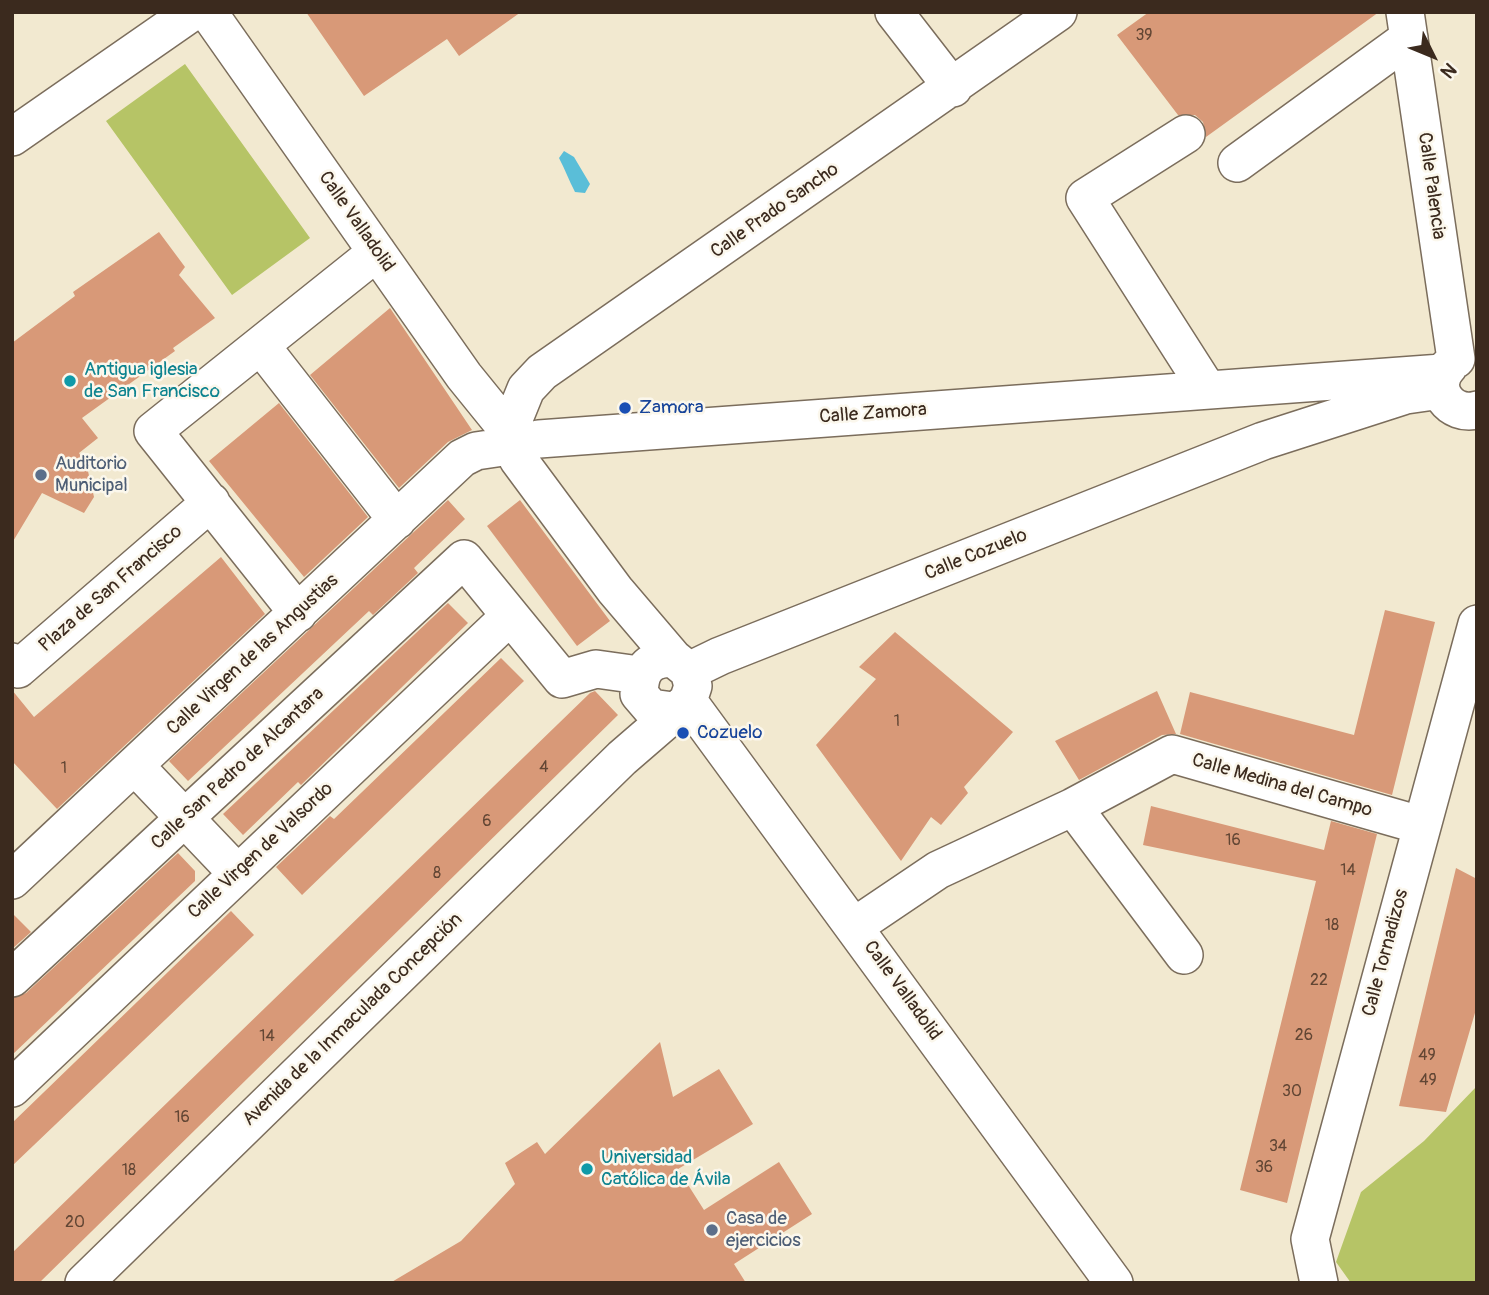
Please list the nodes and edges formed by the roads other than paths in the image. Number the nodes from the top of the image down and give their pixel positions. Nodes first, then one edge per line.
1 (192, 12) edge
2 (208, 12) edge
3 (894, 12) edge
4 (1058, 12) edge
5 (1407, 25) edge
6 (953, 88) junction
7 (1186, 134) dead end
8 (12, 137) edge
9 (1237, 163) dead end
10 (377, 252) junction
11 (261, 345) junction
12 (1454, 370) edge
13 (1257, 385) junction
14 (1207, 389) junction
15 (1477, 410) edge
16 (1263, 441) junction
17 (518, 443) junction
18 (211, 502) junction
19 (397, 520) junction
20 (298, 613) junction
21 (510, 616) junction
22 (1477, 624) edge
23 (12, 662) edge
24 (665, 684) junction
25 (135, 766) junction
26 (1073, 807) junction
27 (185, 818) junction
28 (1420, 825) junction
29 (237, 873) junction
30 (12, 880) edge
31 (855, 926) junction
32 (1184, 955) dead end
33 (12, 978) edge
34 (12, 1088) edge
35 (84, 1283) edge
36 (1114, 1283) edge
37 (1319, 1283) edge

1 - 8 street
2 - 10 street, Calle Valladolid
3 - 6 street
4 - 6 street, Calle Prado Sancho
5 - 9 street
5 - 12 street, Calle Palencia
6 - 17 street, Calle Prado Sancho
7 - 14 street
10 - 11 street
10 - 17 street, Calle Valladolid
11 - 18 street
11 - 19 street
12 - 13 street, Calle Zamora
12 - 15 street
12 - 16 street, Calle Cozuelo
13 - 14 street, Calle Zamora
13 - 16 street
14 - 17 street, Calle Zamora
16 - 24 street, Calle Cozuelo
17 - 19 street, Calle Virgen de las Angustias
17 - 24 street, Calle Valladolid
18 - 20 street
18 - 23 street, Plaza de San Francisco
19 - 20 street, Calle Virgen de las Angustias
20 - 25 street, Calle Virgen de las Angustias
21 - 24 street
21 - 27 street, Calle San Pedro de Alcantara
21 - 29 street, Calle Virgen de Valsordo
22 - 28 street, Calle Tornadizos
24 - 31 street, Calle Valladolid
24 - 35 street, Avenida de la Inmaculada Concepción
25 - 27 street
25 - 30 street, Calle Virgen de las Angustias
26 - 28 street, Calle Medina del Campo
26 - 31 street, Calle Medina del Campo
26 - 32 street
27 - 29 street
27 - 33 street, Calle San Pedro de Alcantara
28 - 37 street, Calle Tornadizos
29 - 34 street, Calle Virgen de Valsordo
31 - 36 street, Calle Valladolid

